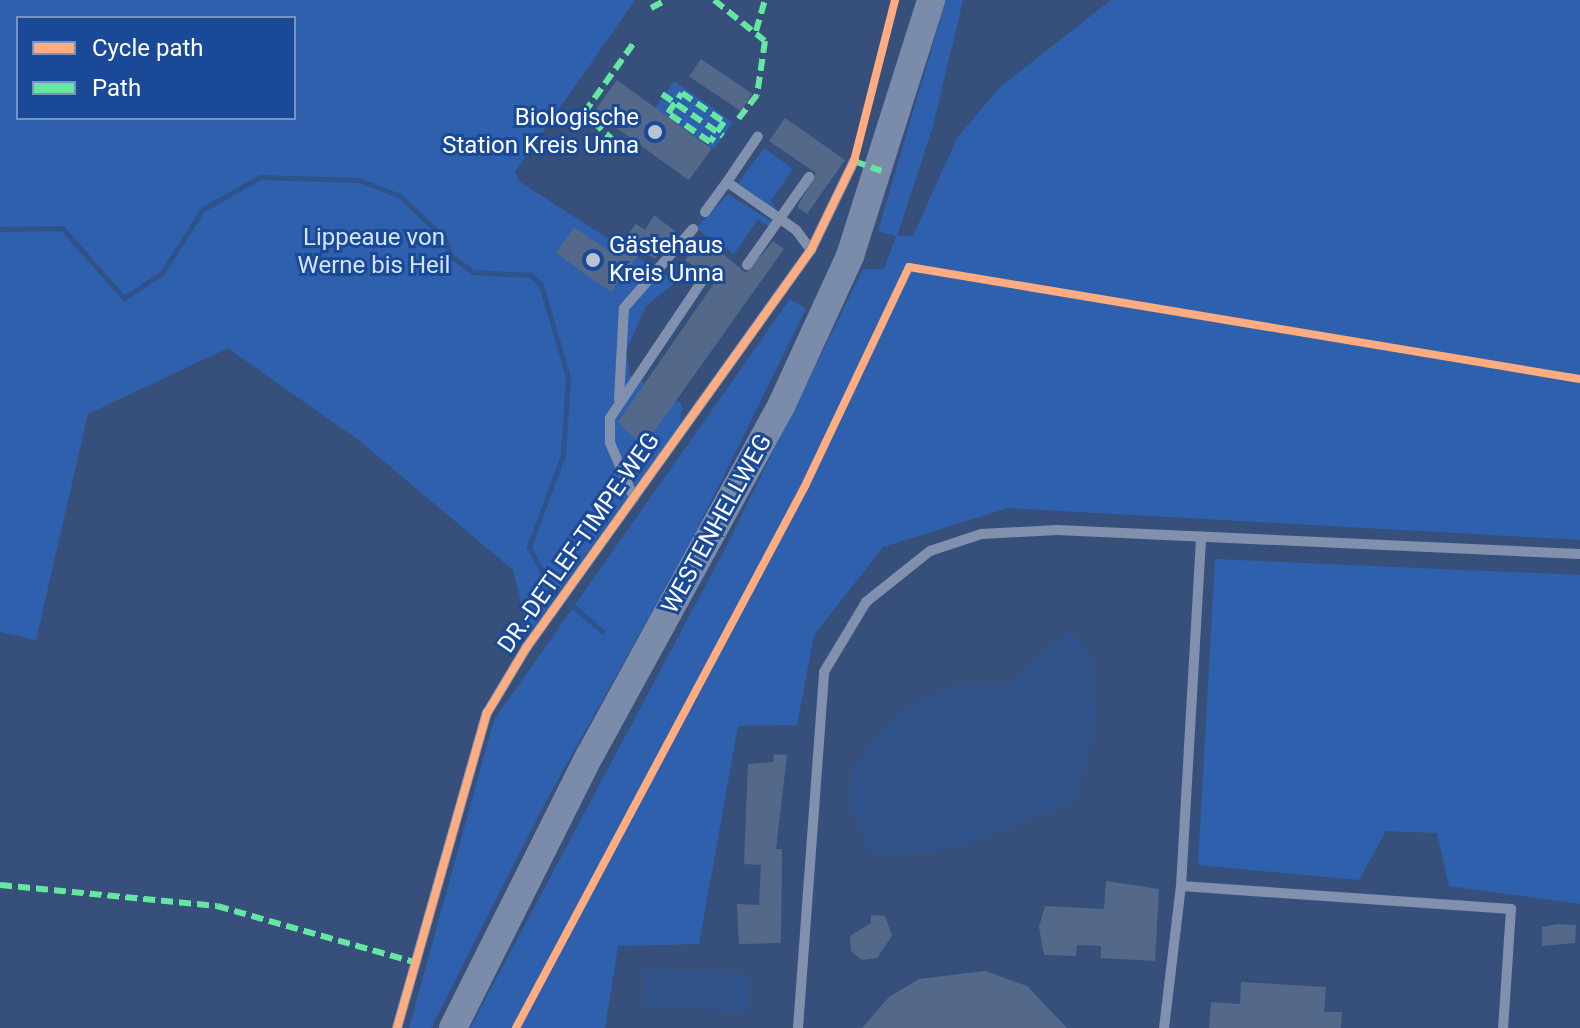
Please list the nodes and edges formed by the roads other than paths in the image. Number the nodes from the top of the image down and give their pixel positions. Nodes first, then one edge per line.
1 (931, 0) edge
2 (758, 136) dead end
3 (854, 161) dead end
4 (809, 177) dead end
5 (727, 182) junction
6 (705, 212) dead end
7 (779, 219) junction
8 (693, 229) dead end
9 (811, 250) junction
10 (747, 265) dead end
11 (704, 278) dead end
12 (618, 405) junction
13 (634, 498) junction
14 (1201, 537) junction
15 (1580, 554) edge
16 (1181, 886) junction
17 (397, 1028) edge
18 (453, 1028) edge
19 (798, 1028) edge
20 (1164, 1028) edge
21 (1503, 1028) edge

1 - 18 main road, WESTENHELLWEG
2 - 5 lane
3 - 9 lane, DR.-DETLEF-TIMPE-WEG
4 - 7 lane
5 - 6 lane
5 - 7 lane
7 - 9 lane
7 - 10 lane
8 - 12 lane
9 - 13 lane, DR.-DETLEF-TIMPE-WEG
11 - 12 lane
12 - 13 lane
13 - 17 lane, DR.-DETLEF-TIMPE-WEG
14 - 15 lane
14 - 16 lane
14 - 19 lane
16 - 20 lane
16 - 21 lane

